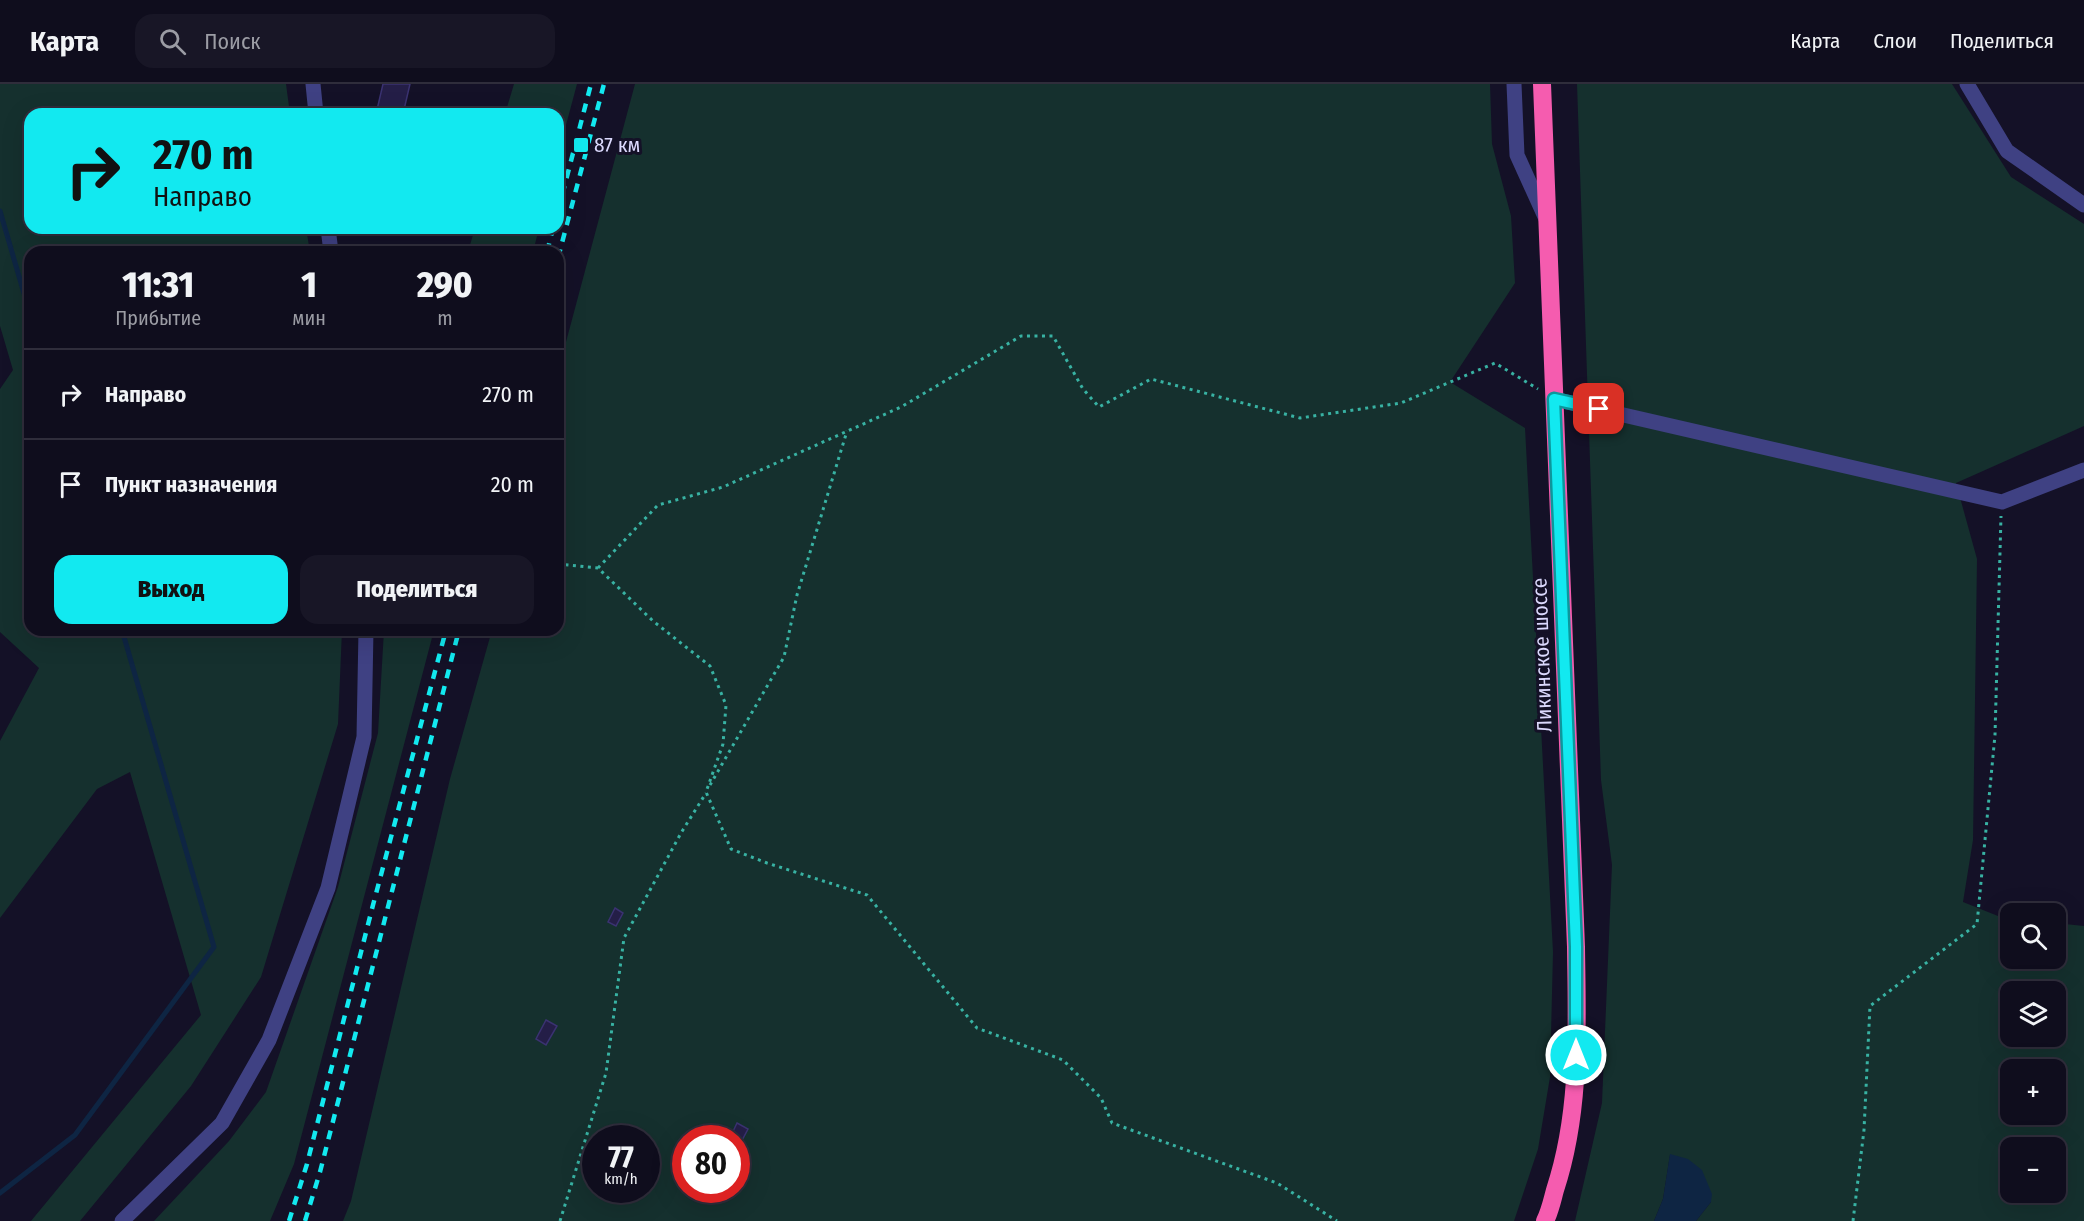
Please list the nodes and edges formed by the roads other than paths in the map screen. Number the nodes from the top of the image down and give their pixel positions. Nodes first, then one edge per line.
1 (313, 84) edge
2 (1514, 84) edge
3 (1542, 84) edge
4 (1967, 84) edge
5 (315, 108) edge
6 (2084, 205) edge
7 (1547, 222) junction
8 (1554, 399) junction
9 (2084, 470) edge
10 (366, 636) edge
11 (122, 1221) edge
12 (1545, 1221) edge

1 - 5 street
2 - 7 street
3 - 7 highway, Ликинское шоссе
4 - 6 street
7 - 8 highway, Ликинское шоссе
8 - 9 street
8 - 12 highway, Ликинское шоссе
10 - 11 street

